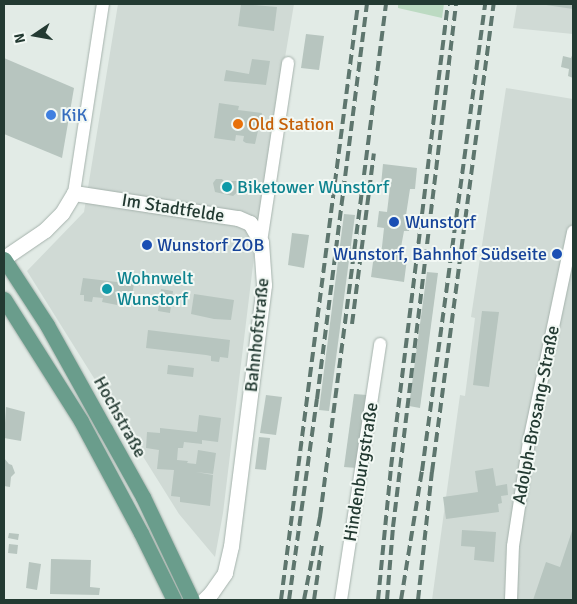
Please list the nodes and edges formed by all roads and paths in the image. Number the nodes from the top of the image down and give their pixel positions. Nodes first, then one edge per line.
1 (103, 4) edge
2 (288, 63) dead end
3 (74, 193) junction
4 (573, 232) edge
5 (261, 242) junction
6 (4, 259) edge
7 (4, 300) edge
8 (380, 344) dead end
9 (190, 594) edge
10 (173, 598) edge
11 (204, 600) edge
12 (342, 600) edge
13 (511, 600) edge

1 - 3 street
2 - 5 street, Bahnhofstraße
3 - 5 street, Im Stadtfelde
3 - 6 street
4 - 13 street, Adolph-Brosang-Straße
5 - 11 street, Bahnhofstraße
6 - 9 main road, Hochstraße
7 - 10 main road, Hochstraße
8 - 12 street, Hindenburgstraße

